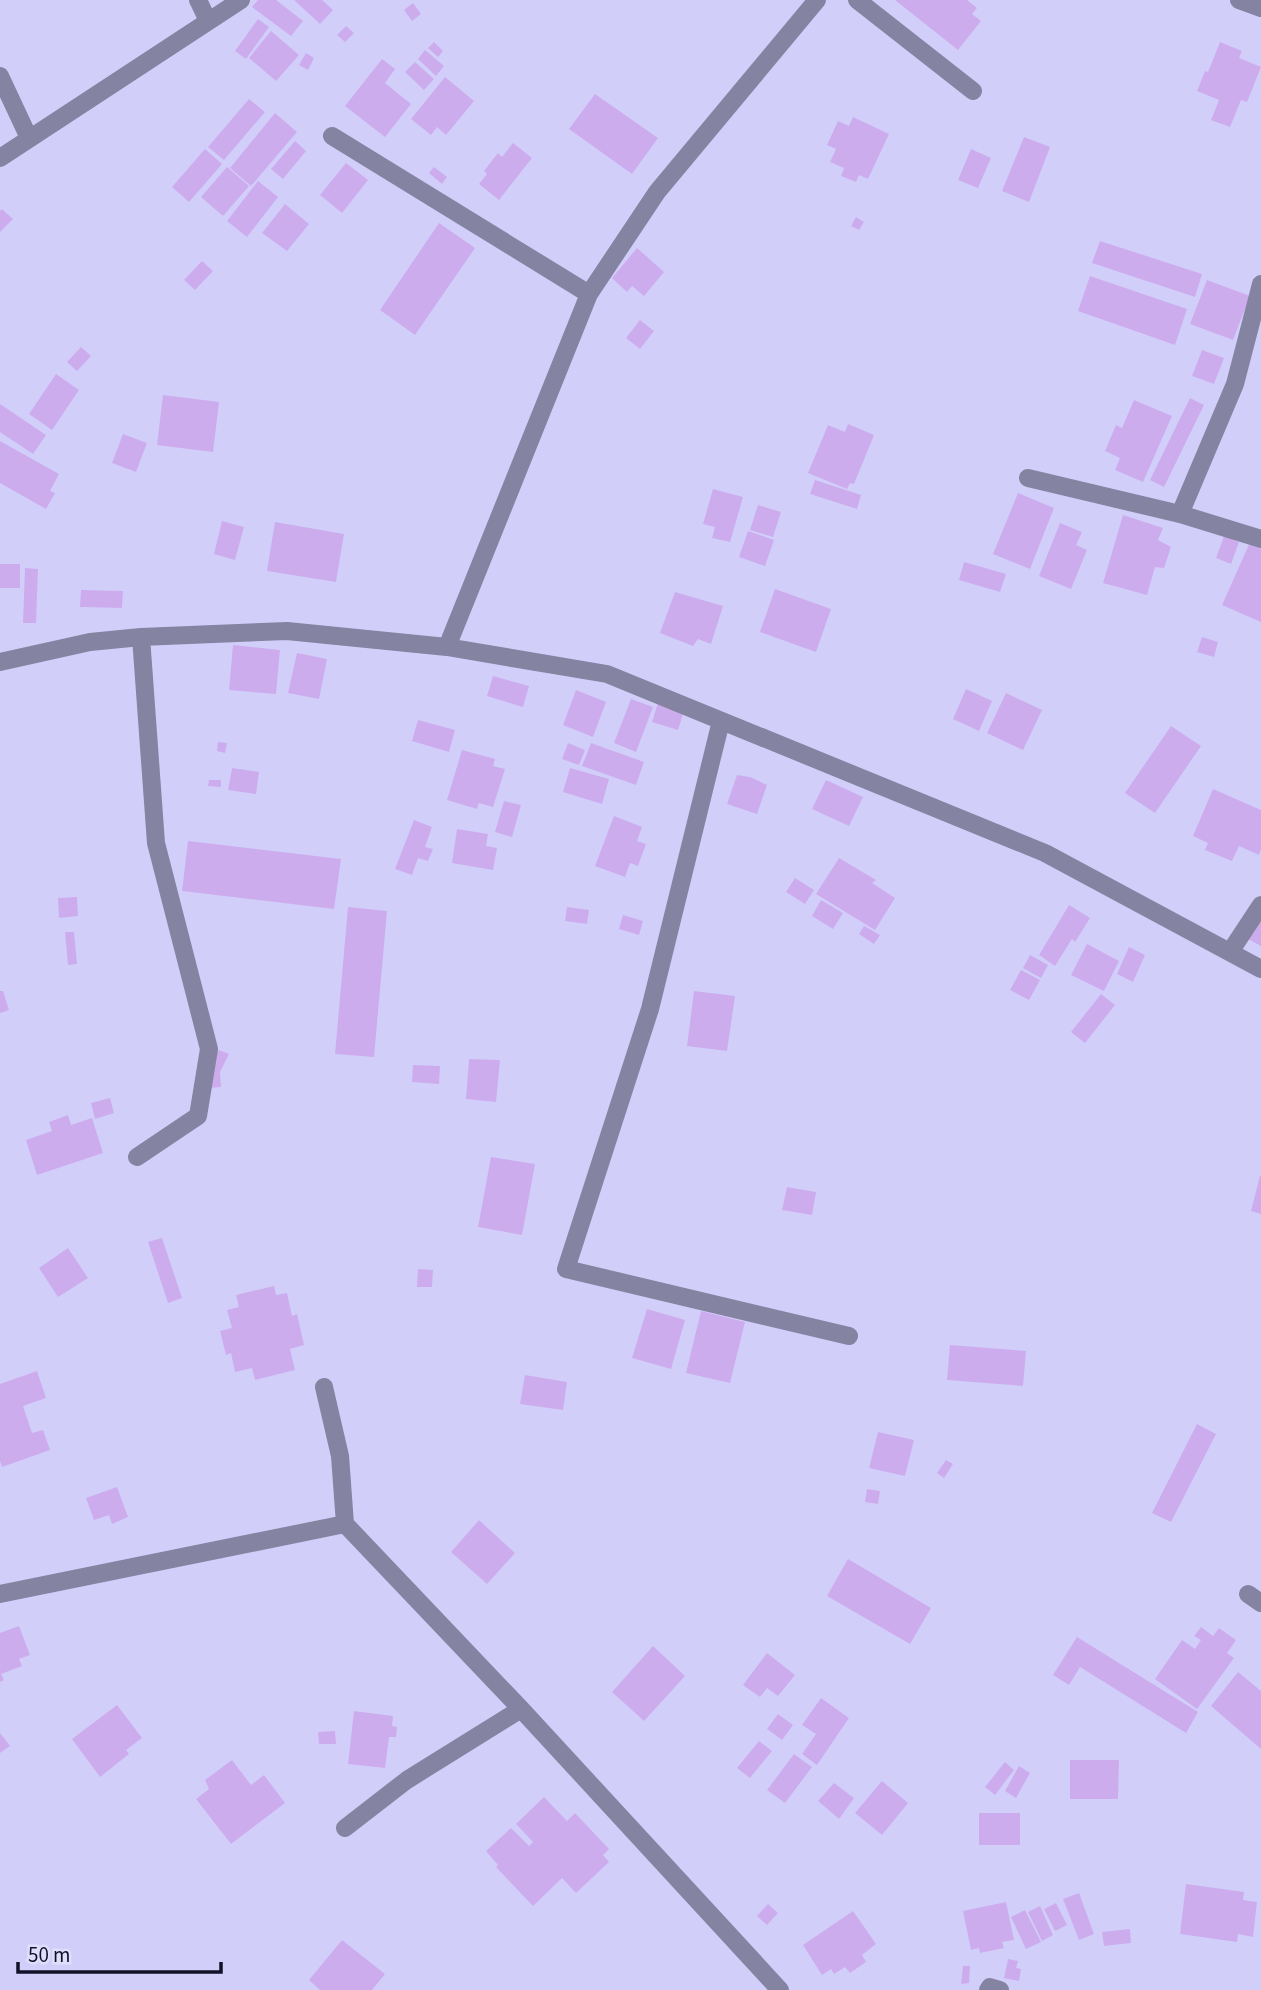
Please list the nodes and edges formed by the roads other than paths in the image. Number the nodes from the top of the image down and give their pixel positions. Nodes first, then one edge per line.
1 (198, 0) edge
2 (241, 0) edge
3 (817, 0) edge
4 (857, 0) edge
5 (1239, 0) edge
6 (1261, 8) edge
7 (208, 21) junction
8 (0, 76) edge
9 (972, 91) dead end
10 (332, 136) dead end
11 (29, 138) junction
12 (0, 158) edge
13 (1261, 284) edge
14 (589, 294) junction
15 (1028, 478) dead end
16 (1180, 514) junction
17 (1261, 539) edge
18 (141, 637) junction
19 (447, 647) junction
20 (0, 662) edge
21 (721, 722) junction
22 (1261, 905) edge
23 (1230, 952) junction
24 (1261, 969) edge
25 (137, 1157) dead end
26 (849, 1336) dead end
27 (324, 1387) dead end
28 (345, 1524) junction
29 (0, 1594) edge
30 (521, 1709) junction
31 (345, 1828) dead end
32 (780, 1990) edge
33 (988, 1990) edge
34 (1000, 1990) edge

1 - 7 street
2 - 7 street
3 - 14 street
4 - 9 street
5 - 6 street
7 - 11 street
8 - 11 street
10 - 14 street
11 - 12 street
13 - 16 street
14 - 19 street
15 - 16 street
16 - 17 street
18 - 19 street
18 - 20 street
18 - 25 street
19 - 21 street
21 - 23 street
21 - 26 street
22 - 23 street
23 - 24 street
27 - 28 street
28 - 29 street
28 - 30 street
30 - 31 street
30 - 32 street
33 - 34 street

